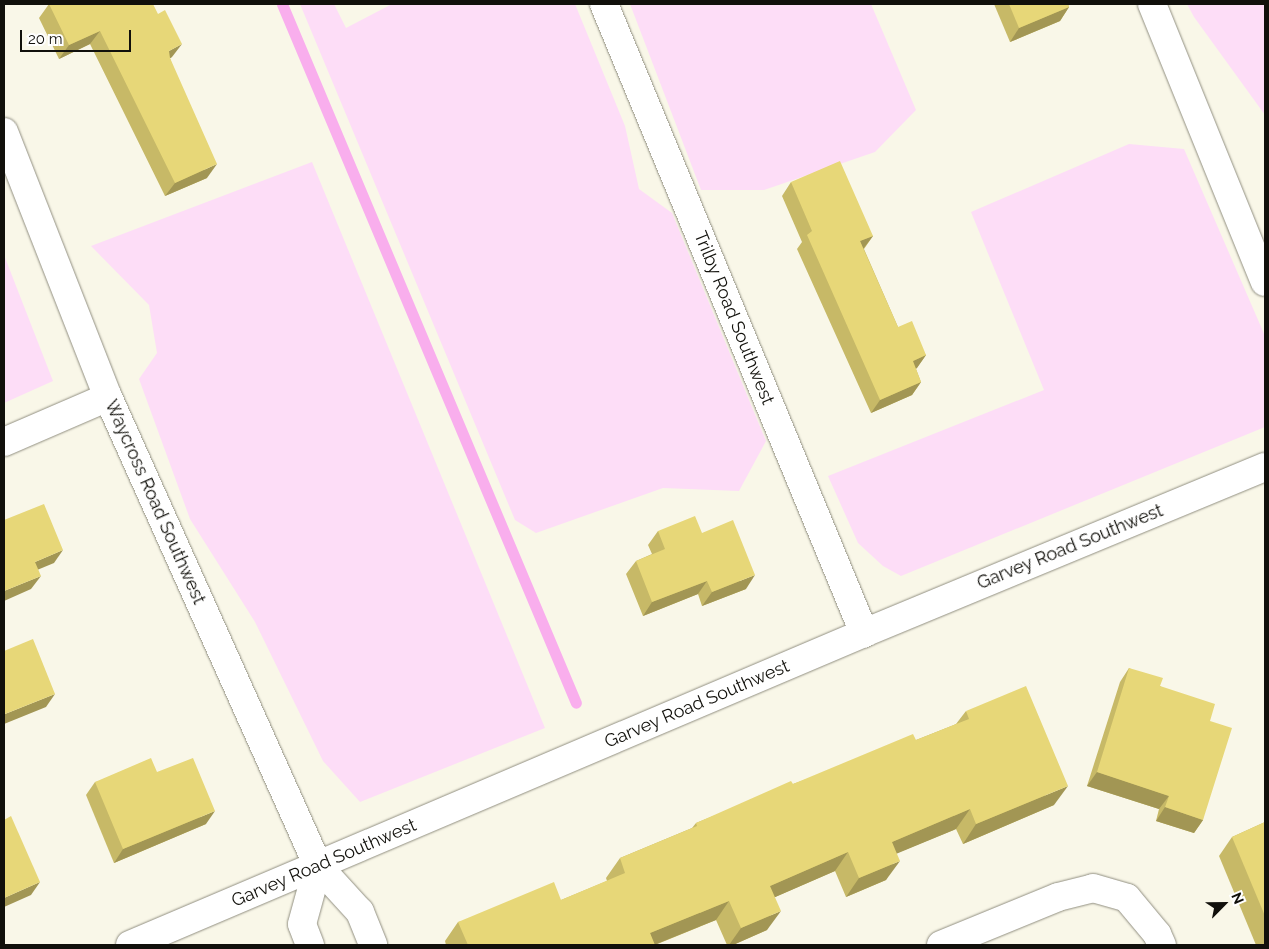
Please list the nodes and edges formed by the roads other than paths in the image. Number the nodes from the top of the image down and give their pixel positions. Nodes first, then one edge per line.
1 (604, 4) edge
2 (1152, 4) edge
3 (4, 132) edge
4 (1265, 282) edge
5 (108, 397) junction
6 (4, 442) edge
7 (1265, 467) edge
8 (864, 632) junction
9 (318, 866) junction
10 (130, 945) edge
11 (310, 945) edge
12 (373, 945) edge
13 (941, 945) edge
14 (1162, 945) edge

1 - 8 street, Trilby Road Southwest
2 - 4 street
3 - 5 street, Waycross Road Southwest
5 - 6 street
5 - 9 street, Waycross Road Southwest
7 - 8 street, Garvey Road Southwest
8 - 9 street, Garvey Road Southwest
9 - 10 street, Garvey Road Southwest
9 - 11 street
9 - 12 street, Waycross Road Southwest
13 - 14 street

